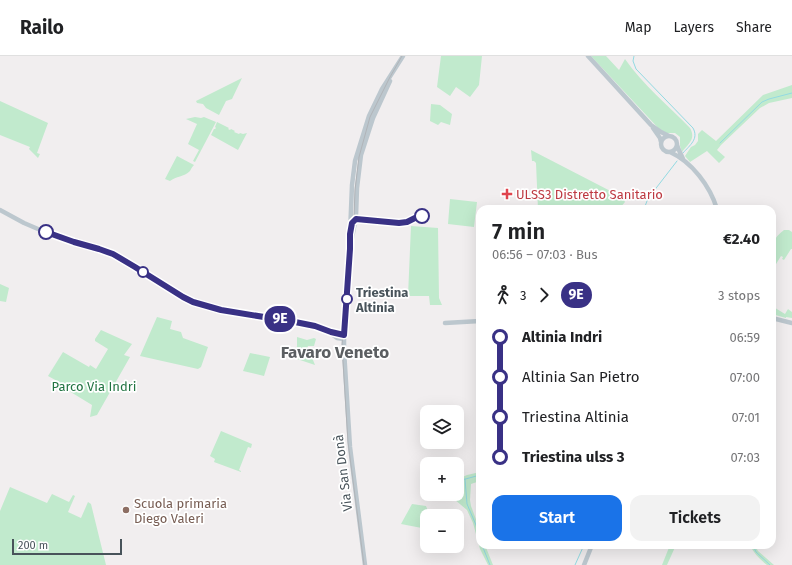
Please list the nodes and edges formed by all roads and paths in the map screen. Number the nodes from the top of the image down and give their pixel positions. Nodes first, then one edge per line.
1 (588, 56) edge
2 (403, 57) edge
3 (388, 79) junction
4 (383, 96) junction
5 (651, 125) junction
6 (669, 136) junction
7 (661, 142) junction
8 (678, 145) junction
9 (670, 152) junction
10 (683, 159) junction
11 (352, 201) junction
12 (716, 205) edge
13 (0, 210) edge
14 (356, 219) junction
15 (350, 234) junction
16 (350, 249) junction
17 (776, 319) edge
18 (476, 321) edge
19 (445, 323) dead end
20 (792, 323) edge
21 (328, 331) junction
22 (333, 336) junction
23 (344, 337) junction
24 (344, 350) junction
25 (590, 549) edge
26 (365, 565) edge
27 (584, 565) edge

1 - 5 street
2 - 3 street
2 - 4 street
3 - 4 street
3 - 11 street
4 - 14 street
5 - 6 street
5 - 7 street
6 - 7 street
6 - 8 street
7 - 9 street
8 - 9 street
8 - 10 street
9 - 10 street
10 - 12 street
11 - 14 street
11 - 15 street
13 - 21 street
14 - 15 street
14 - 16 street
15 - 16 street
16 - 23 street, Via San Donà
17 - 20 street
18 - 19 street
21 - 22 street
21 - 23 street
22 - 23 street
22 - 24 street
23 - 24 street, Via San Donà
24 - 26 street, Via San Donà
25 - 27 street

